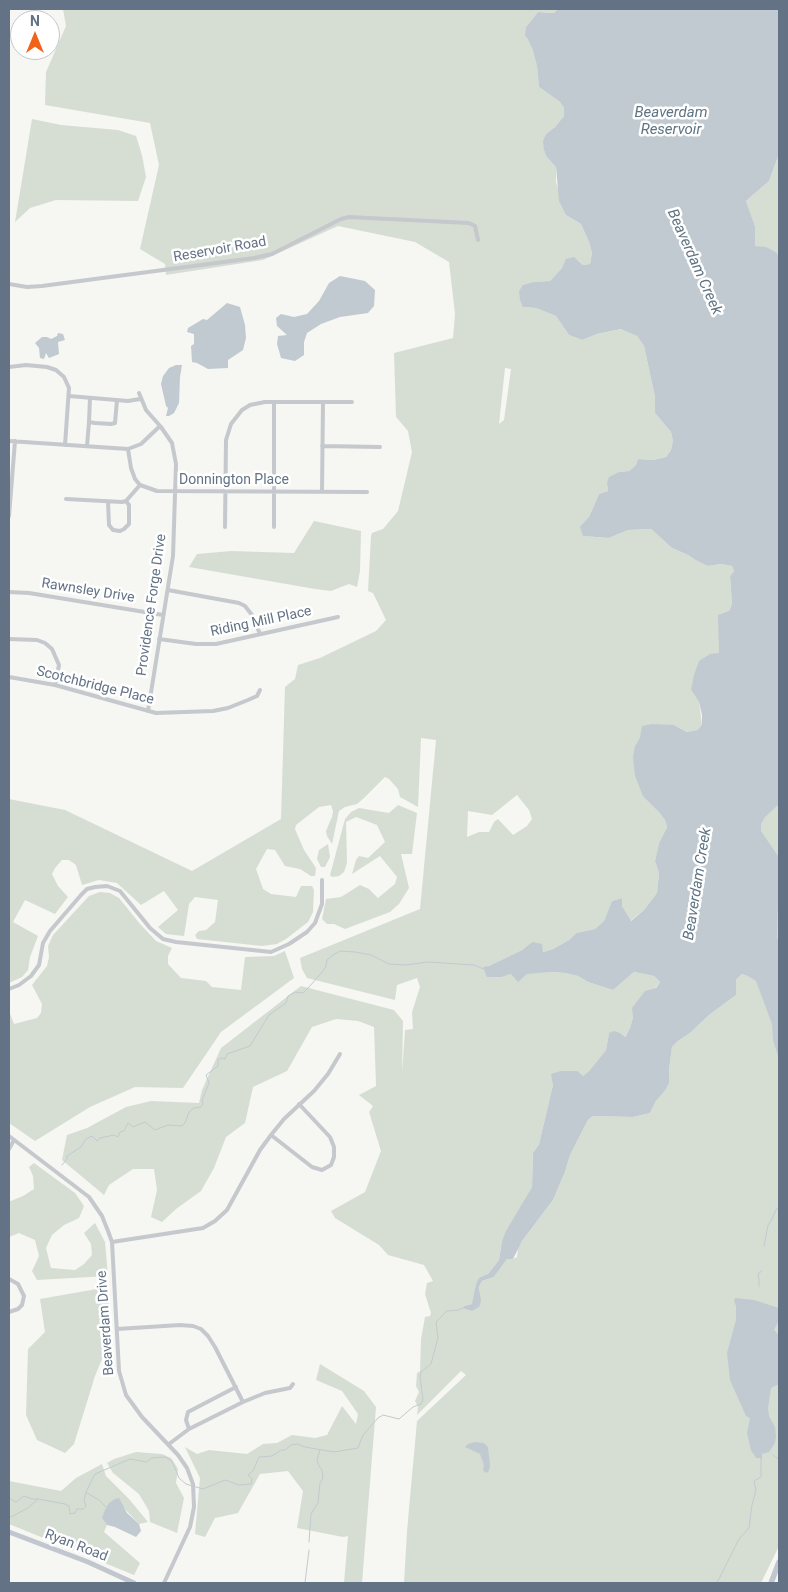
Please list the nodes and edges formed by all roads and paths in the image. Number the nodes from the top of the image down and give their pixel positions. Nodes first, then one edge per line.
1 (478, 240) dead end
2 (9, 284) edge
3 (9, 366) edge
4 (139, 393) dead end
5 (69, 396) junction
6 (90, 398) junction
7 (140, 399) junction
8 (117, 400) junction
9 (274, 402) junction
10 (323, 402) junction
11 (352, 402) dead end
12 (89, 422) junction
13 (160, 426) junction
14 (9, 441) edge
15 (15, 441) junction
16 (65, 445) junction
17 (87, 446) junction
18 (322, 446) junction
19 (380, 447) dead end
20 (128, 449) junction
21 (140, 485) junction
22 (175, 491) junction
23 (226, 491) junction
24 (274, 492) junction
25 (322, 492) junction
26 (367, 492) dead end
27 (66, 499) dead end
28 (126, 500) junction
29 (108, 502) junction
30 (9, 516) edge
31 (225, 527) dead end
32 (274, 527) dead end
33 (168, 590) junction
34 (9, 592) edge
35 (163, 615) junction
36 (338, 617) dead end
37 (260, 634) junction
38 (9, 639) edge
39 (159, 639) junction
40 (9, 677) edge
41 (54, 685) junction
42 (260, 690) dead end
43 (148, 711) junction
44 (322, 880) dead end
45 (9, 989) edge
46 (340, 1054) dead end
47 (299, 1104) junction
48 (271, 1135) junction
49 (9, 1136) edge
50 (14, 1140) junction
51 (9, 1149) edge
52 (112, 1242) junction
53 (9, 1279) edge
54 (9, 1312) edge
55 (118, 1329) junction
56 (293, 1384) dead end
57 (236, 1387) junction
58 (243, 1402) junction
59 (189, 1429) junction
60 (169, 1444) junction
61 (9, 1532) edge
62 (779, 1562) edge
63 (778, 1570) edge
64 (134, 1583) edge
65 (164, 1583) edge
66 (771, 1583) edge

1 - 2 street, Reservoir Road
3 - 5 street
4 - 7 street, Providence Forge Drive
5 - 6 street
5 - 16 street
6 - 8 street
6 - 12 street
7 - 8 street
7 - 13 street, Providence Forge Drive
8 - 12 street
9 - 10 street
9 - 23 street
9 - 24 street
10 - 11 street
10 - 18 street
12 - 17 street
13 - 20 street
13 - 22 street, Providence Forge Drive
14 - 15 street
15 - 16 street
15 - 30 street
16 - 17 street
17 - 20 street
18 - 19 street
18 - 25 street
20 - 21 street
21 - 22 street, Donnington Place
21 - 28 street
22 - 23 street, Donnington Place
22 - 33 street, Providence Forge Drive
23 - 24 street, Donnington Place
23 - 31 street
24 - 25 street, Donnington Place
24 - 32 street
25 - 26 street, Donnington Place
27 - 29 street
28 - 29 street
28 - 29 street
33 - 35 street, Providence Forge Drive
33 - 37 street
34 - 35 street, Rawnsley Drive
35 - 39 street, Providence Forge Drive
36 - 37 street, Riding Mill Place
37 - 39 street, Riding Mill Place
38 - 41 street
39 - 43 street, Providence Forge Drive
40 - 41 street, Scotchbridge Place
41 - 43 street, Scotchbridge Place
42 - 43 street, Scotchbridge Place
44 - 45 street
46 - 47 street
47 - 48 street
47 - 48 street
48 - 52 street
49 - 50 street, Beaverdam Drive
50 - 51 street
50 - 52 street, Beaverdam Drive
52 - 55 street, Beaverdam Drive
53 - 54 street
55 - 57 street
55 - 60 street, Beaverdam Drive
56 - 58 street
57 - 58 street
57 - 59 street
58 - 59 street
59 - 60 street
60 - 65 street, Beaverdam Drive
61 - 64 main road, Ryan Road
62 - 63 main road
63 - 66 main road

